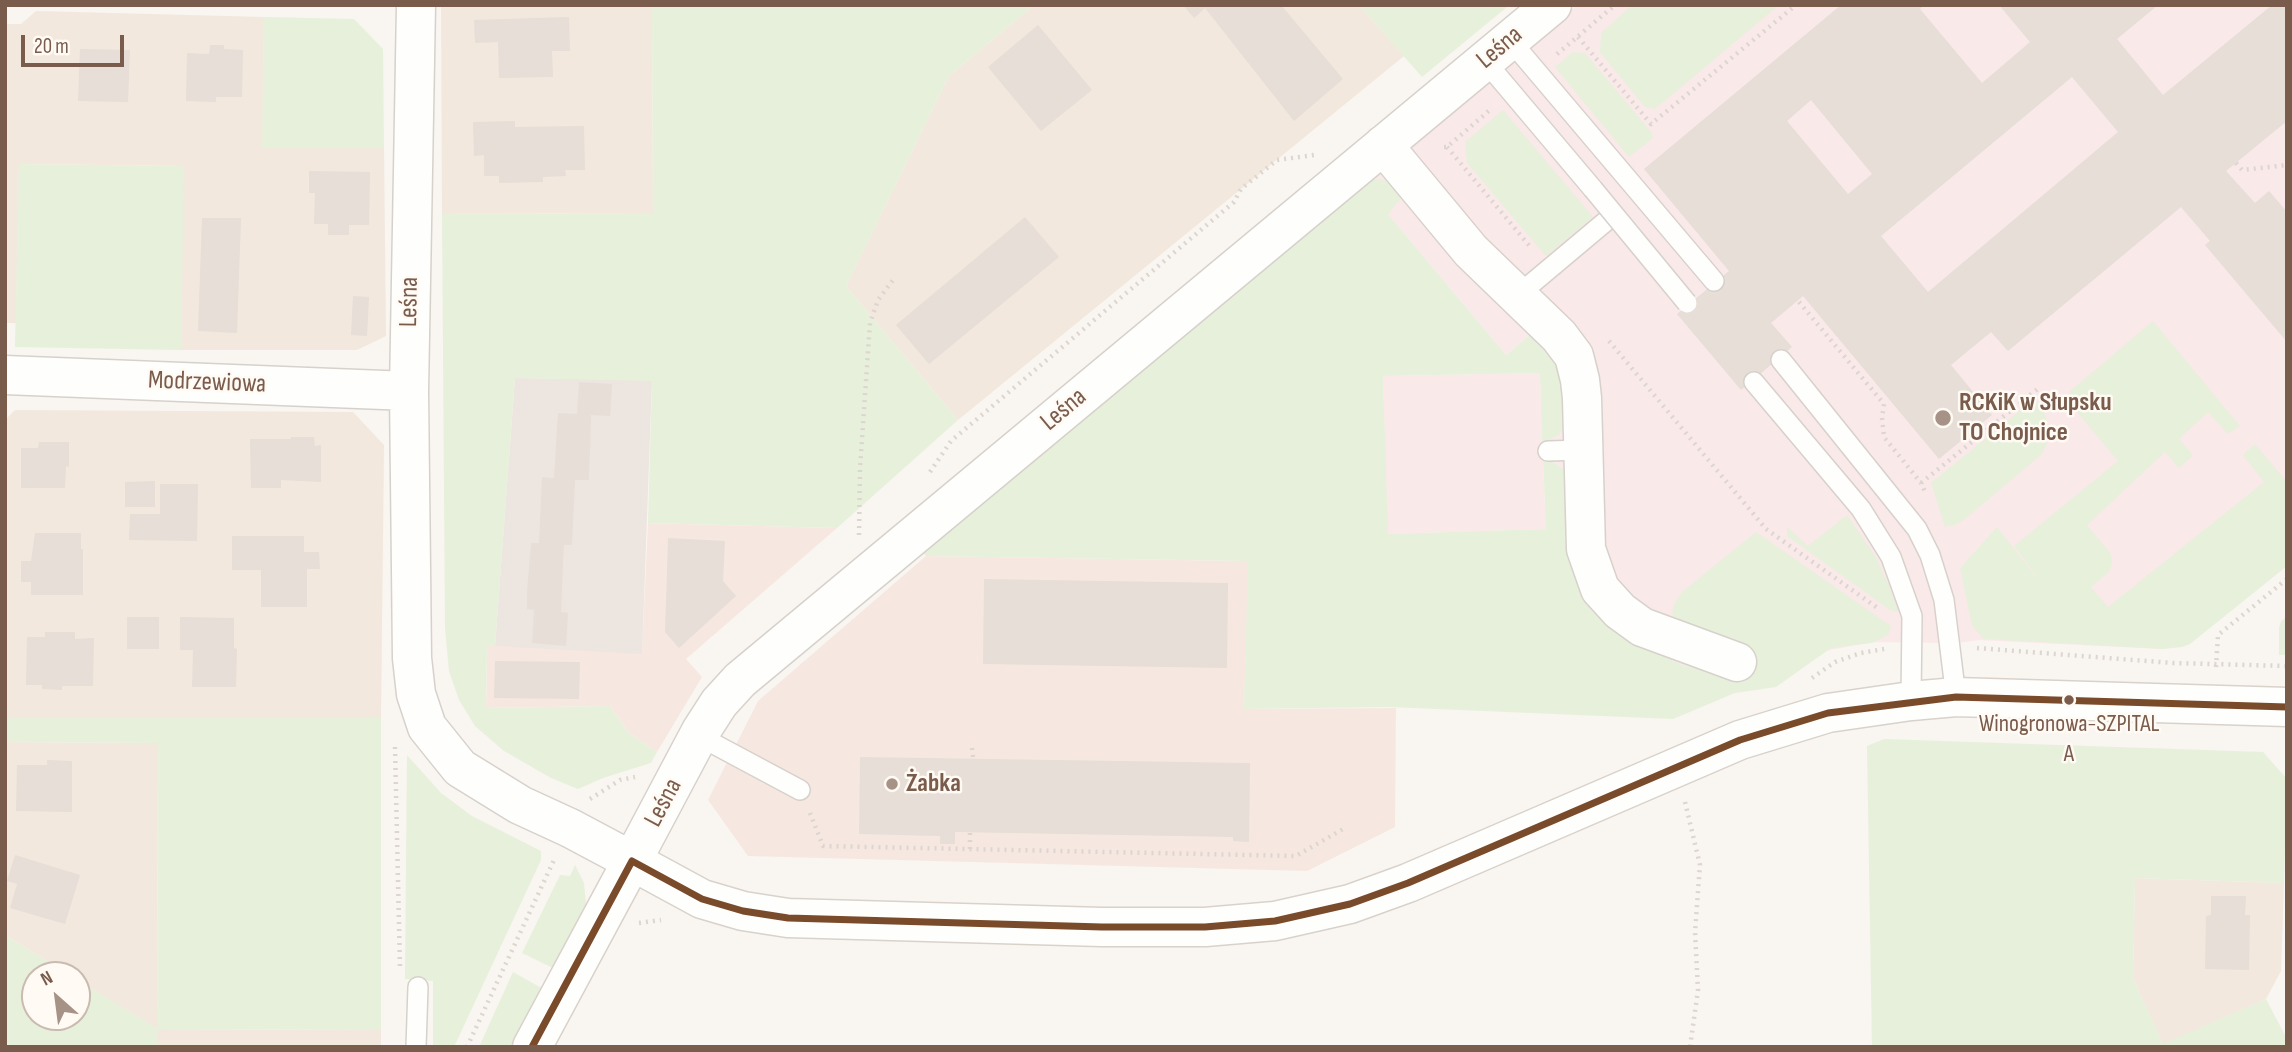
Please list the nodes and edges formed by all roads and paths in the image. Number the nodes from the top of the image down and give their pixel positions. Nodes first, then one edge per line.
1 (416, 5) edge
2 (1552, 5) edge
3 (1796, 5) edge
4 (1578, 37) dead end
5 (1498, 50) junction
6 (1383, 145) junction
7 (1447, 147) dead end
8 (1316, 155) dead end
9 (2236, 163) dead end
10 (2287, 165) edge
11 (1605, 222) dead end
12 (1549, 269) junction
13 (893, 280) dead end
14 (1714, 281) dead end
15 (1518, 295) junction
16 (1799, 302) dead end
17 (1687, 303) dead end
18 (1601, 331) dead end
19 (1781, 360) dead end
20 (5, 375) edge
21 (1754, 382) dead end
22 (2040, 387) dead end
23 (409, 391) junction
24 (1882, 418) dead end
25 (928, 475) dead end
26 (1922, 483) dead end
27 (859, 541) dead end
28 (2287, 579) edge
29 (1913, 624) junction
30 (1896, 647) dead end
31 (1973, 648) dead end
32 (1737, 662) dead end
33 (2216, 665) junction
34 (2287, 666) edge
35 (2216, 672) dead end
36 (1810, 679) dead end
37 (1956, 697) junction
38 (1911, 701) junction
39 (2287, 707) edge
40 (699, 736) junction
41 (972, 748) dead end
42 (973, 757) dead end
43 (643, 775) dead end
44 (800, 790) joint
45 (1685, 800) dead end
46 (585, 803) dead end
47 (1343, 829) dead end
48 (970, 833) dead end
49 (970, 849) junction
50 (558, 852) dead end
51 (632, 861) junction
52 (418, 987) dead end
53 (416, 1047) edge
54 (467, 1047) edge
55 (532, 1047) edge
56 (1690, 1047) edge

1 - 23 street, Leśna
2 - 5 street, Leśna
3 - 4 path
5 - 6 street, Leśna
5 - 14 lane
5 - 17 lane, bridge
6 - 15 street
6 - 40 street, Leśna
7 - 12 path
8 - 25 path
9 - 10 path
11 - 12 lane
12 - 15 lane
13 - 27 path
15 - 32 street
16 - 24 path
18 - 29 path
19 - 37 lane
20 - 23 street, Modrzewiowa
21 - 29 lane
22 - 26 path
23 - 51 street, Leśna
28 - 33 path
29 - 38 lane
30 - 36 path
31 - 33 path
33 - 34 path
33 - 35 path
37 - 38 street
37 - 39 street
38 - 51 street
40 - 44 lane
40 - 51 street, Leśna
41 - 42 path
43 - 46 path
44 - 49 path
45 - 56 path
47 - 49 path
48 - 49 path
50 - 54 path
51 - 55 street, Leśna
52 - 53 lane

